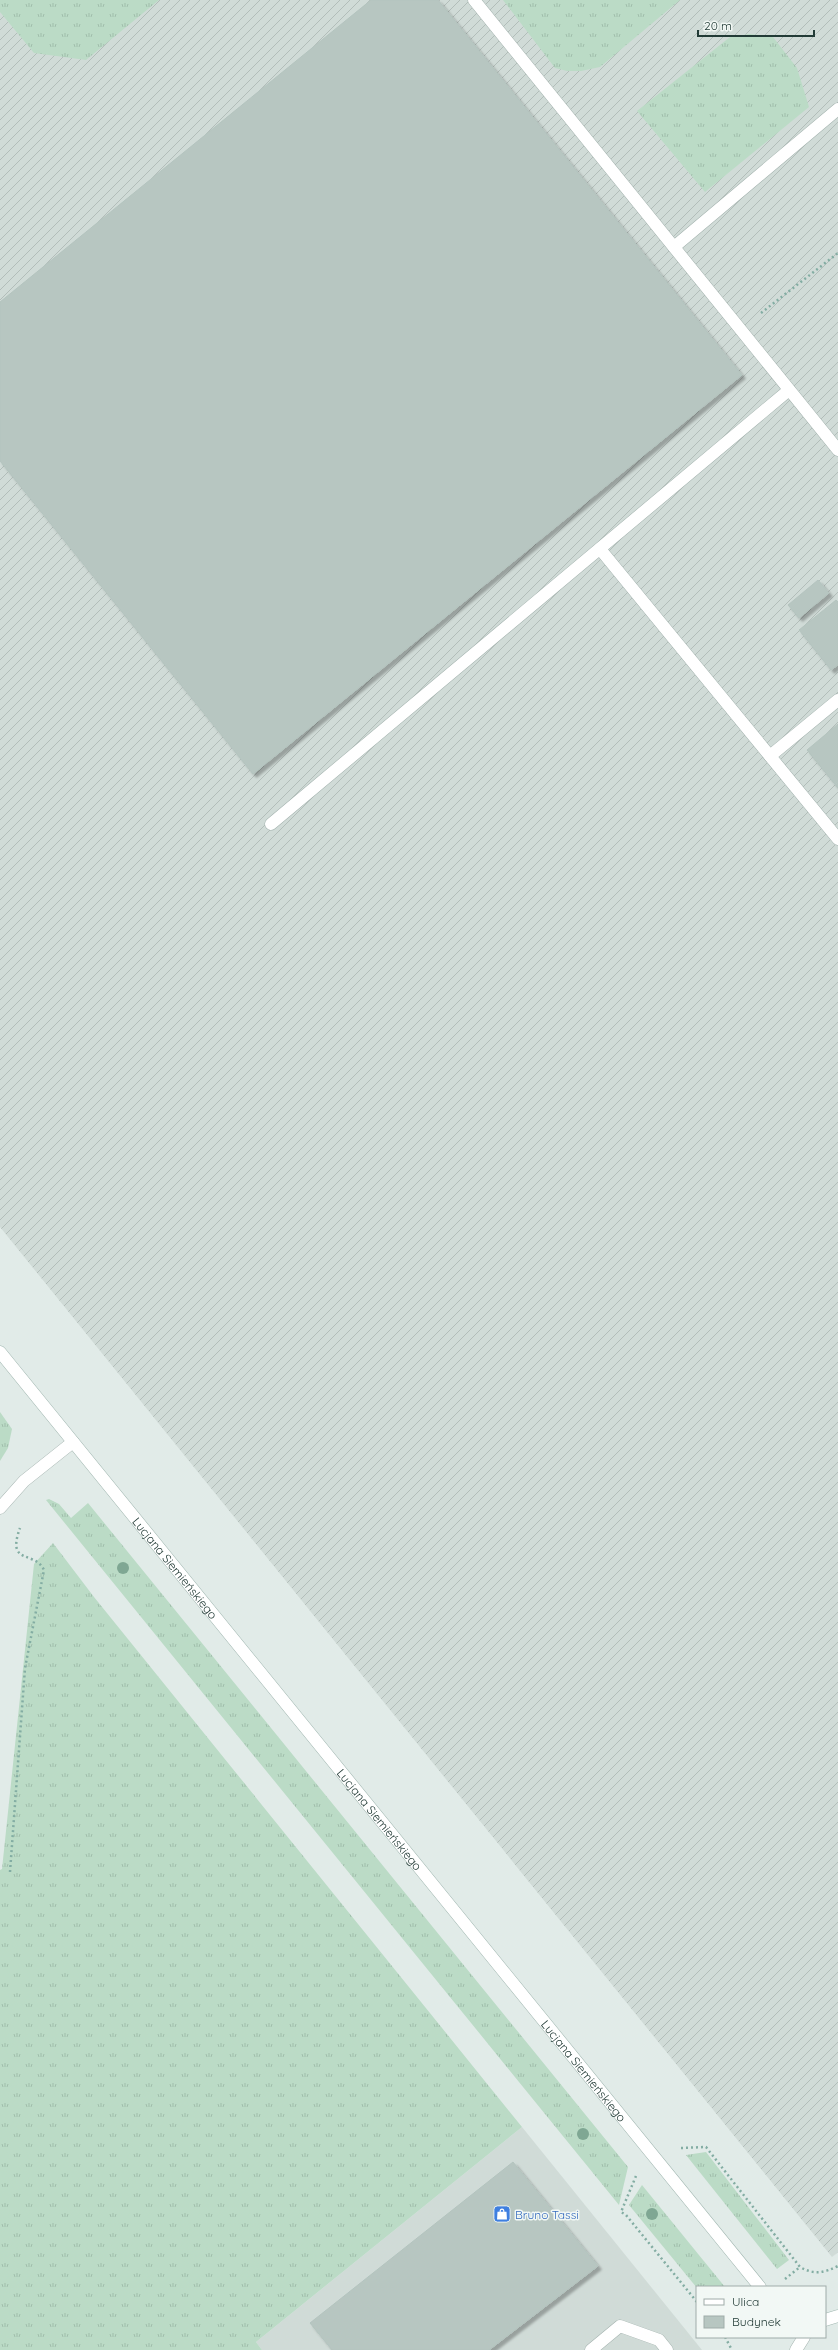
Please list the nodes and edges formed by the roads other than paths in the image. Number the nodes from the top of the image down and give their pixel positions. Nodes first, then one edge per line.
1 (474, 0) edge
2 (838, 109) edge
3 (674, 247) junction
4 (789, 390) junction
5 (838, 450) edge
6 (600, 549) junction
7 (838, 700) edge
8 (770, 756) junction
9 (271, 824) dead end
10 (838, 839) edge
11 (0, 1352) edge
12 (73, 1442) junction
13 (0, 1508) edge
14 (759, 2286) edge
15 (838, 2316) edge
16 (826, 2320) edge
17 (803, 2338) edge
18 (591, 2350) edge
19 (667, 2350) edge
20 (796, 2350) edge

1 - 3 street
2 - 3 street
3 - 4 street
4 - 5 street
4 - 6 street
6 - 8 street
6 - 9 street
7 - 8 street
8 - 10 street
11 - 12 street, Lucjana Siemieńskiego
12 - 13 street
12 - 14 street, Lucjana Siemieńskiego
15 - 16 street
17 - 20 street
18 - 19 street

